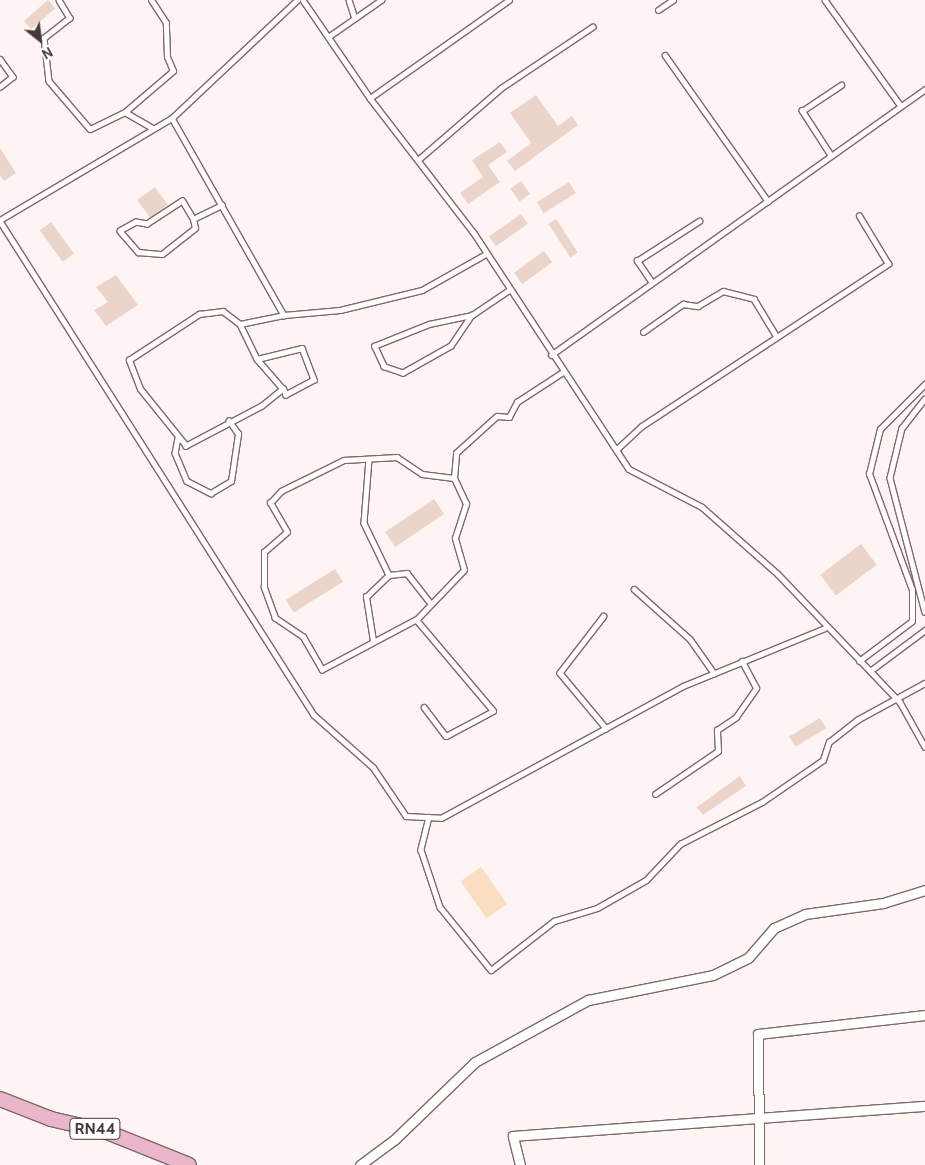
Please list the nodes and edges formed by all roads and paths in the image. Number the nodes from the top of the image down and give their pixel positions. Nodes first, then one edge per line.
1 (59, 0) edge
2 (151, 0) edge
3 (297, 0) edge
4 (303, 0) edge
5 (349, 0) edge
6 (381, 0) edge
7 (509, 0) edge
8 (672, 0) edge
9 (825, 0) edge
10 (658, 10) dead end
11 (355, 18) junction
12 (592, 26) dead end
13 (328, 37) junction
14 (665, 55) dead end
15 (0, 59) edge
16 (841, 85) dead end
17 (0, 87) edge
18 (925, 89) edge
19 (370, 98) junction
20 (901, 106) junction
21 (125, 112) junction
22 (172, 118) junction
23 (153, 128) junction
24 (831, 156) junction
25 (418, 160) junction
26 (768, 201) junction
27 (222, 205) junction
28 (859, 216) dead end
29 (193, 219) junction
30 (0, 220) edge
31 (699, 222) dead end
32 (486, 254) junction
33 (652, 283) junction
34 (509, 290) junction
35 (284, 315) junction
36 (472, 315) junction
37 (240, 324) junction
38 (643, 332) dead end
39 (777, 337) junction
40 (551, 355) junction
41 (257, 359) junction
42 (562, 372) junction
43 (925, 384) edge
44 (283, 389) junction
45 (925, 399) edge
46 (229, 422) junction
47 (178, 438) junction
48 (616, 450) junction
49 (369, 458) junction
50 (454, 478) junction
51 (389, 574) junction
52 (634, 589) dead end
53 (431, 604) junction
54 (925, 612) edge
55 (604, 616) dead end
56 (416, 620) junction
57 (825, 628) junction
58 (925, 630) edge
59 (373, 641) junction
60 (860, 661) junction
61 (742, 662) junction
62 (870, 671) junction
63 (714, 674) junction
64 (925, 683) edge
65 (895, 696) junction
66 (424, 707) dead end
67 (606, 728) junction
68 (925, 747) edge
69 (655, 794) dead end
70 (429, 817) junction
71 (925, 890) edge
72 (925, 1015) edge
73 (0, 1099) edge
74 (925, 1106) edge
75 (756, 1121) junction
76 (189, 1165) edge
77 (360, 1165) edge
78 (520, 1165) edge
79 (759, 1165) edge

1 - 21 lane
2 - 21 lane
3 - 22 lane
4 - 13 lane
5 - 11 lane
6 - 11 lane
7 - 19 lane
8 - 10 lane
9 - 20 lane
11 - 13 lane
12 - 25 lane
13 - 19 lane
14 - 26 lane
15 - 17 lane
16 - 24 lane
18 - 20 lane
19 - 25 lane
20 - 24 lane
21 - 23 lane
22 - 23 lane
22 - 27 lane
23 - 30 lane
24 - 26 lane
25 - 32 lane
26 - 33 lane
27 - 29 lane
27 - 35 lane
28 - 39 lane
29 - 29 lane
30 - 70 lane
31 - 33 lane
32 - 34 lane
32 - 35 lane
33 - 40 lane
34 - 36 lane
34 - 40 lane
35 - 37 lane
36 - 36 lane
37 - 41 lane
37 - 47 lane
38 - 39 lane
39 - 48 lane
40 - 42 lane
41 - 44 lane
41 - 44 lane
42 - 48 lane
42 - 50 lane
43 - 60 lane
44 - 46 lane
45 - 54 lane
46 - 47 lane
46 - 47 lane
48 - 57 lane
49 - 50 lane
49 - 51 lane
49 - 59 lane
50 - 53 lane
51 - 53 lane
51 - 59 lane
52 - 63 lane
53 - 56 lane
55 - 67 lane
56 - 59 lane
56 - 66 lane
57 - 60 lane
57 - 61 lane
58 - 62 lane
60 - 62 lane
61 - 63 lane
61 - 69 lane
62 - 65 lane
63 - 67 lane
64 - 65 lane
65 - 68 lane
65 - 70 lane
67 - 70 lane
71 - 77 street
72 - 75 street
73 - 76 main road, RN44
74 - 75 street
75 - 78 street
75 - 79 street

